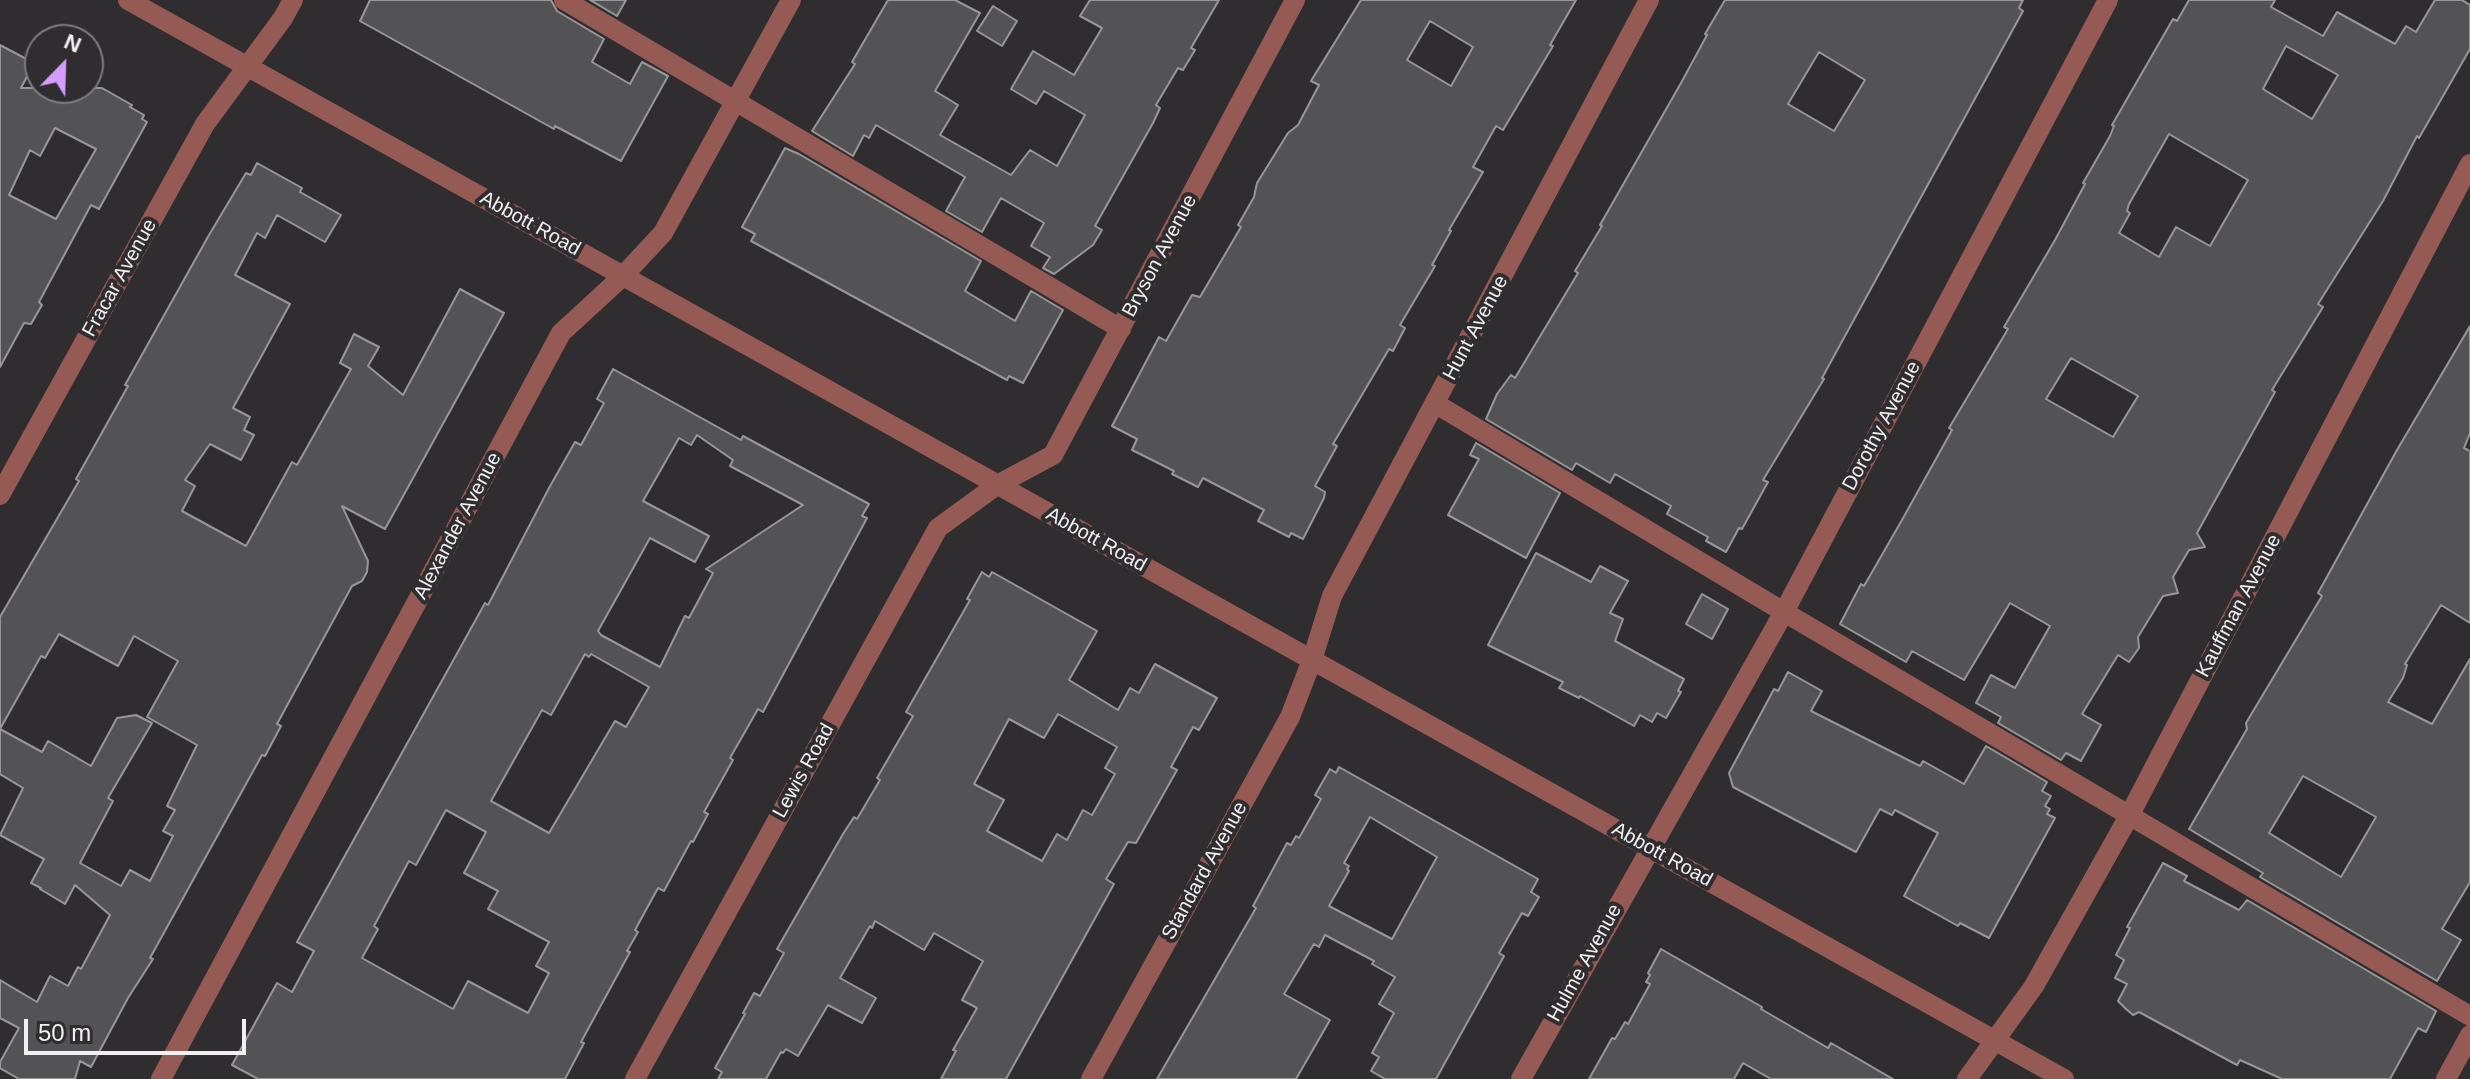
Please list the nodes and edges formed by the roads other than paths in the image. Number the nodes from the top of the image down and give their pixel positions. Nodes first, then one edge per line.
1 (128, 0) edge
2 (293, 0) edge
3 (564, 0) edge
4 (791, 0) edge
5 (1295, 0) edge
6 (1649, 0) edge
7 (2108, 0) edge
8 (247, 67) junction
9 (736, 103) junction
10 (2470, 164) edge
11 (623, 276) junction
12 (1121, 329) junction
13 (1436, 404) junction
14 (997, 485) junction
15 (0, 495) edge
16 (1784, 612) junction
17 (1312, 660) junction
18 (2129, 816) junction
19 (1651, 849) junction
20 (2470, 1016) edge
21 (2470, 1035) edge
22 (1996, 1041) junction
23 (161, 1079) edge
24 (635, 1079) edge
25 (1091, 1079) edge
26 (1521, 1079) edge
27 (1967, 1079) edge
28 (2064, 1079) edge
29 (2446, 1079) edge

1 - 8 street, Abbott Road
2 - 8 street, Fracar Avenue
3 - 9 street
4 - 9 street, Alexander Avenue
5 - 12 street, Bryson Avenue
6 - 13 street, Hunt Avenue
7 - 16 street, Dorothy Avenue
8 - 11 street, Abbott Road
8 - 15 street, Fracar Avenue
9 - 11 street, Alexander Avenue
9 - 12 street
10 - 18 street, Kauffman Avenue
11 - 14 street, Abbott Road
11 - 23 street, Alexander Avenue
12 - 14 street, Bryson Avenue
13 - 16 street
13 - 17 street, Hunt Avenue
14 - 17 street, Abbott Road
14 - 24 street, Lewis Road
16 - 18 street
16 - 19 street, Dorothy Avenue
17 - 19 street, Abbott Road
17 - 25 street, Standard Avenue
18 - 20 street
18 - 22 street, Kauffman Avenue
19 - 22 street, Abbott Road
19 - 26 street, Hulme Avenue
21 - 29 street
22 - 27 street, Kauffman Avenue
22 - 28 street, Abbott Road

